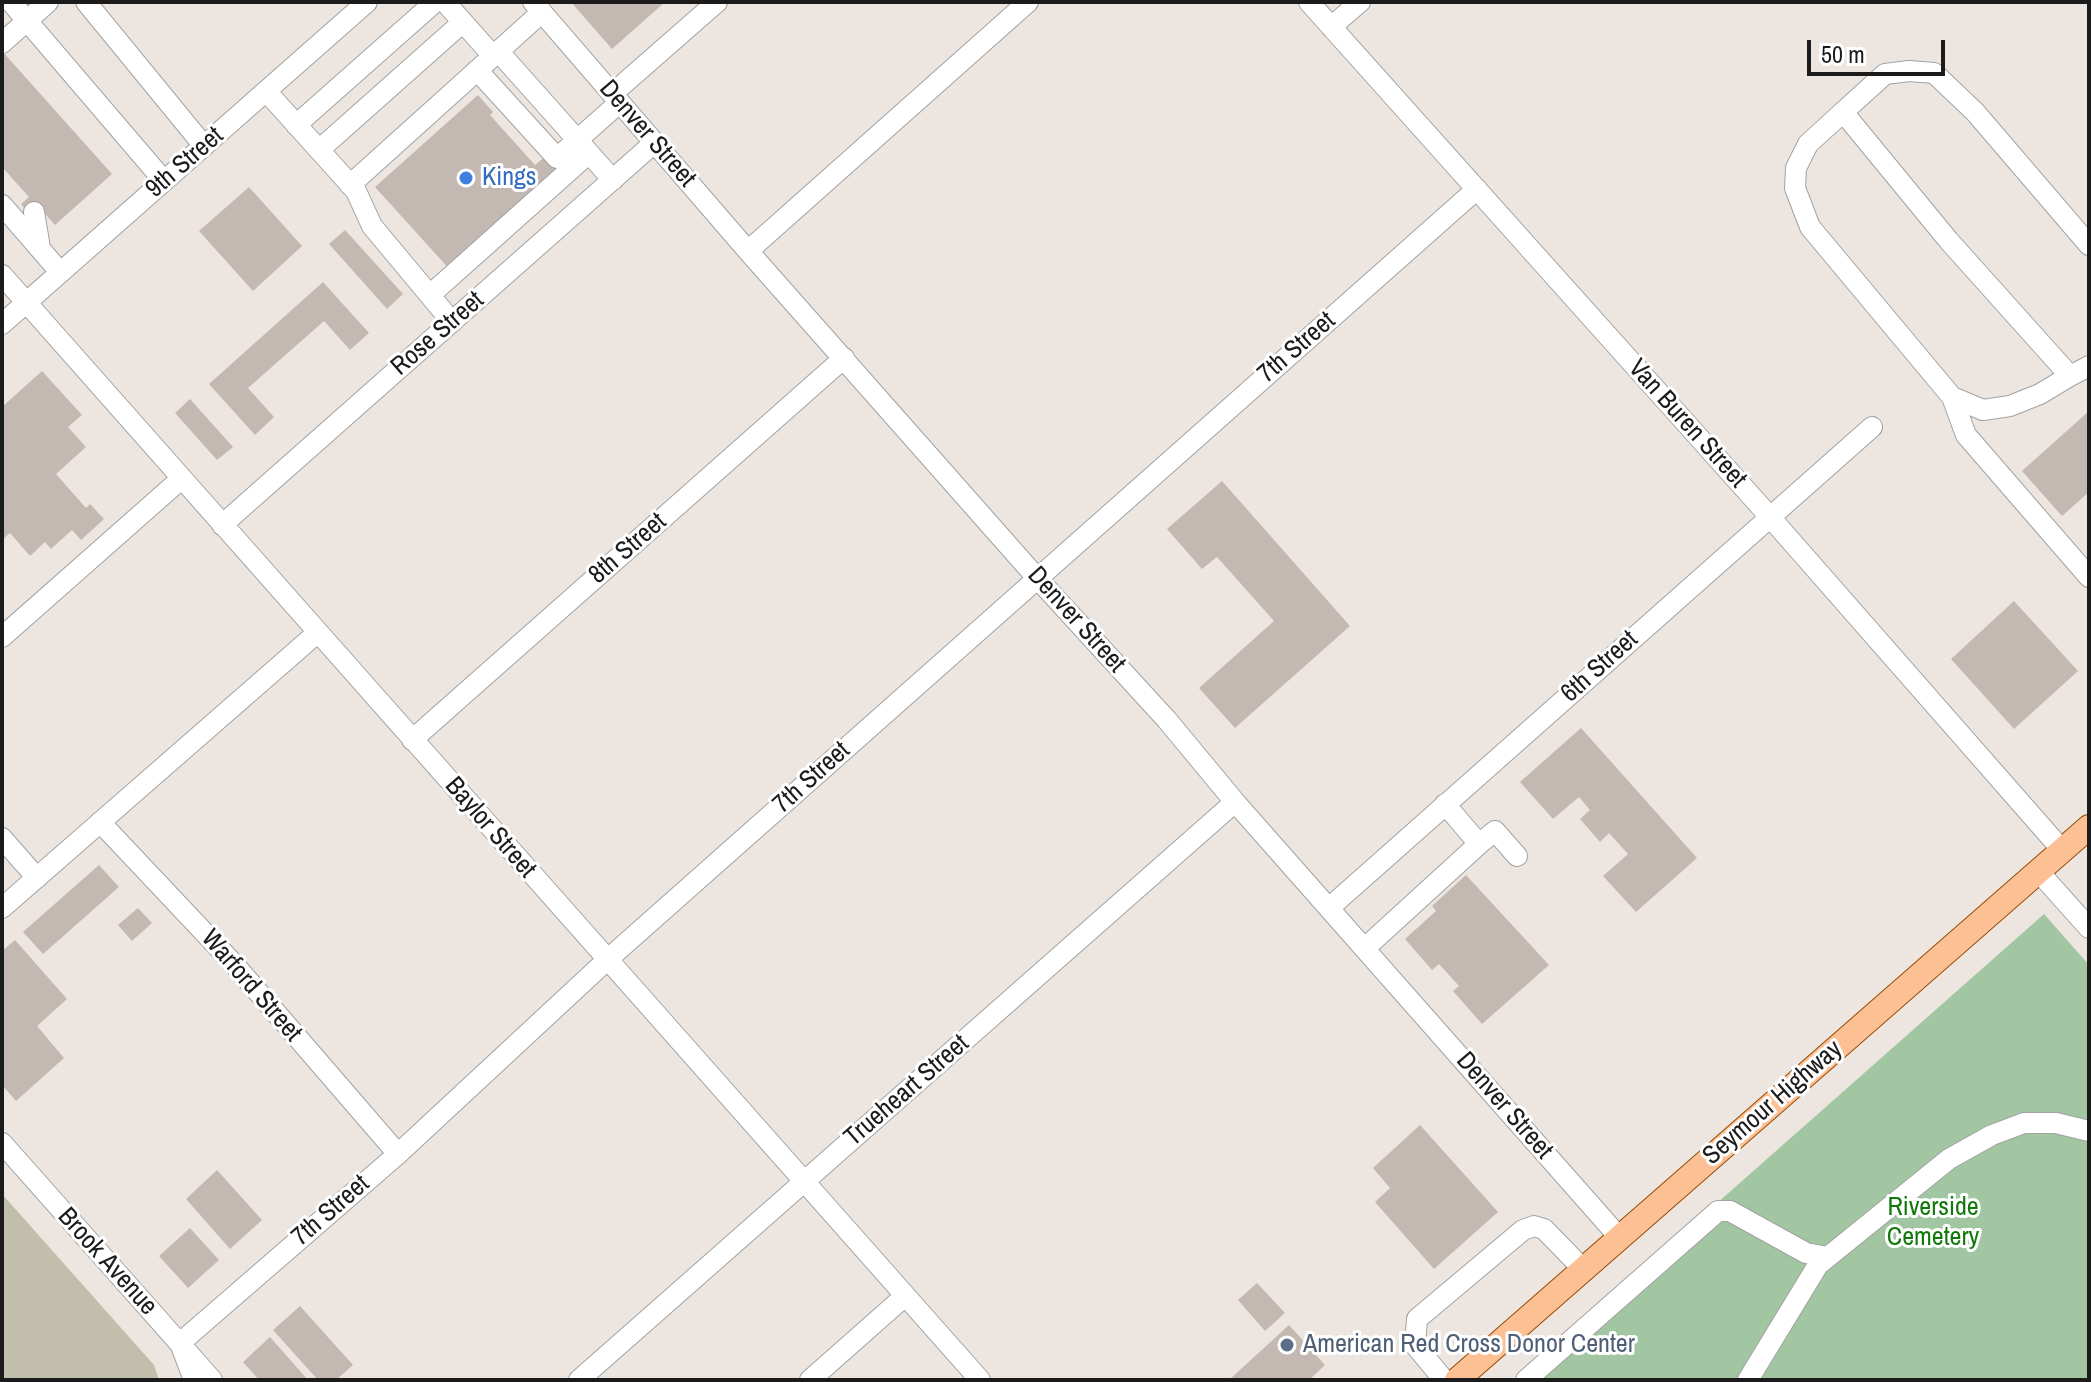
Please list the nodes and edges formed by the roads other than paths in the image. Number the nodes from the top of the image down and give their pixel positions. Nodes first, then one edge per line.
1 (11, 2) edge
2 (48, 2) edge
3 (86, 2) edge
4 (367, 2) edge
5 (435, 2) edge
6 (445, 2) edge
7 (717, 2) edge
8 (1028, 2) edge
9 (1309, 2) edge
10 (1360, 2) edge
11 (537, 7) edge
12 (28, 20) junction
13 (463, 22) junction
14 (1331, 27) junction
15 (2, 43) edge
16 (490, 59) junction
17 (266, 91) junction
18 (616, 98) junction
19 (1843, 112) junction
20 (296, 125) junction
21 (654, 143) junction
22 (204, 146) junction
23 (583, 147) junction
24 (319, 150) junction
25 (613, 180) junction
26 (164, 181) junction
27 (350, 185) junction
28 (1477, 189) junction
29 (2, 202) edge
30 (2089, 245) edge
31 (40, 248) junction
32 (748, 251) junction
33 (60, 272) junction
34 (2, 275) edge
35 (430, 295) junction
36 (26, 303) junction
37 (452, 322) junction
38 (2, 324) edge
39 (844, 358) junction
40 (2089, 366) edge
41 (2070, 376) junction
42 (1952, 397) junction
43 (1872, 427) dead end
44 (181, 479) junction
45 (1770, 517) junction
46 (222, 525) junction
47 (2086, 568) edge
48 (1037, 578) junction
49 (317, 633) junction
50 (2, 637) edge
51 (412, 740) junction
52 (1235, 802) junction
53 (1445, 804) junction
54 (100, 822) junction
55 (2089, 827) edge
56 (2, 838) edge
57 (1479, 844) junction
58 (2062, 850) junction
59 (1517, 856) dead end
60 (2038, 871) junction
61 (37, 878) junction
62 (2, 908) edge
63 (1329, 908) junction
64 (2089, 928) edge
65 (1365, 948) junction
66 (607, 960) junction
67 (2089, 1131) edge
68 (2, 1143) edge
69 (398, 1154) junction
70 (804, 1182) junction
71 (1619, 1237) junction
72 (1828, 1257) junction
73 (1583, 1269) junction
74 (905, 1296) junction
75 (180, 1343) junction
76 (194, 1380) edge
77 (212, 1380) edge
78 (579, 1380) edge
79 (810, 1380) edge
80 (980, 1380) edge
81 (1444, 1380) edge
82 (1457, 1380) edge
83 (1526, 1380) edge
84 (1748, 1380) edge

1 - 12 street
2 - 12 street
3 - 22 street
4 - 17 street, 9th Street
5 - 20 street
6 - 13 street
7 - 18 street
8 - 32 street
9 - 14 street, Van Buren Street
10 - 14 street
11 - 16 street
11 - 18 street, Denver Street
12 - 15 street
12 - 26 street
13 - 16 street
13 - 24 street
14 - 28 street, Van Buren Street
16 - 23 street
16 - 27 street
17 - 20 street
17 - 22 street, 9th Street
18 - 21 street, Denver Street
18 - 23 street
19 - 30 street
19 - 41 street
19 - 42 street
20 - 24 street
21 - 25 street, Rose Street
21 - 32 street, Denver Street
22 - 26 street, 9th Street
23 - 25 street
23 - 35 street
24 - 27 street
25 - 37 street, Rose Street
26 - 33 street, 9th Street
27 - 35 street
28 - 45 street, Van Buren Street
28 - 48 street, 7th Street
29 - 31 street
29 - 31 street
31 - 33 street
32 - 39 street, Denver Street
33 - 36 street, 9th Street
34 - 36 street, Baylor Street
35 - 37 street
36 - 38 street, 9th Street
36 - 44 street, Baylor Street
37 - 46 street, Rose Street
39 - 48 street, Denver Street
39 - 51 street, 8th Street
40 - 41 street
41 - 42 street
42 - 47 street
43 - 45 street, 6th Street
44 - 46 street, Baylor Street
44 - 50 street
45 - 53 street, 6th Street
45 - 58 street, Van Buren Street
46 - 49 street, Baylor Street
48 - 52 street, Denver Street
48 - 66 street, 7th Street
49 - 51 street, Baylor Street
49 - 54 street
51 - 66 street, Baylor Street
52 - 63 street, Denver Street
52 - 70 street, Trueheart Street
53 - 57 street
53 - 63 street, 6th Street
54 - 61 street
54 - 69 street, Warford Street
55 - 58 main road, Seymour Highway
56 - 61 street
57 - 59 street
57 - 65 street
58 - 60 main road, Seymour Highway
60 - 64 street
60 - 71 main road, Seymour Highway
61 - 62 street
63 - 65 street, Denver Street
65 - 71 street, Denver Street
66 - 69 street, 7th Street
66 - 70 street, Baylor Street
67 - 72 street
68 - 75 street, Brook Avenue
69 - 75 street, 7th Street
70 - 74 street, Baylor Street
70 - 78 street, Trueheart Street
71 - 73 main road, Seymour Highway
72 - 83 street
72 - 84 street
73 - 81 street
73 - 82 main road, Seymour Highway
74 - 79 street
74 - 80 street, Baylor Street
75 - 76 street
75 - 77 street, Brook Avenue

